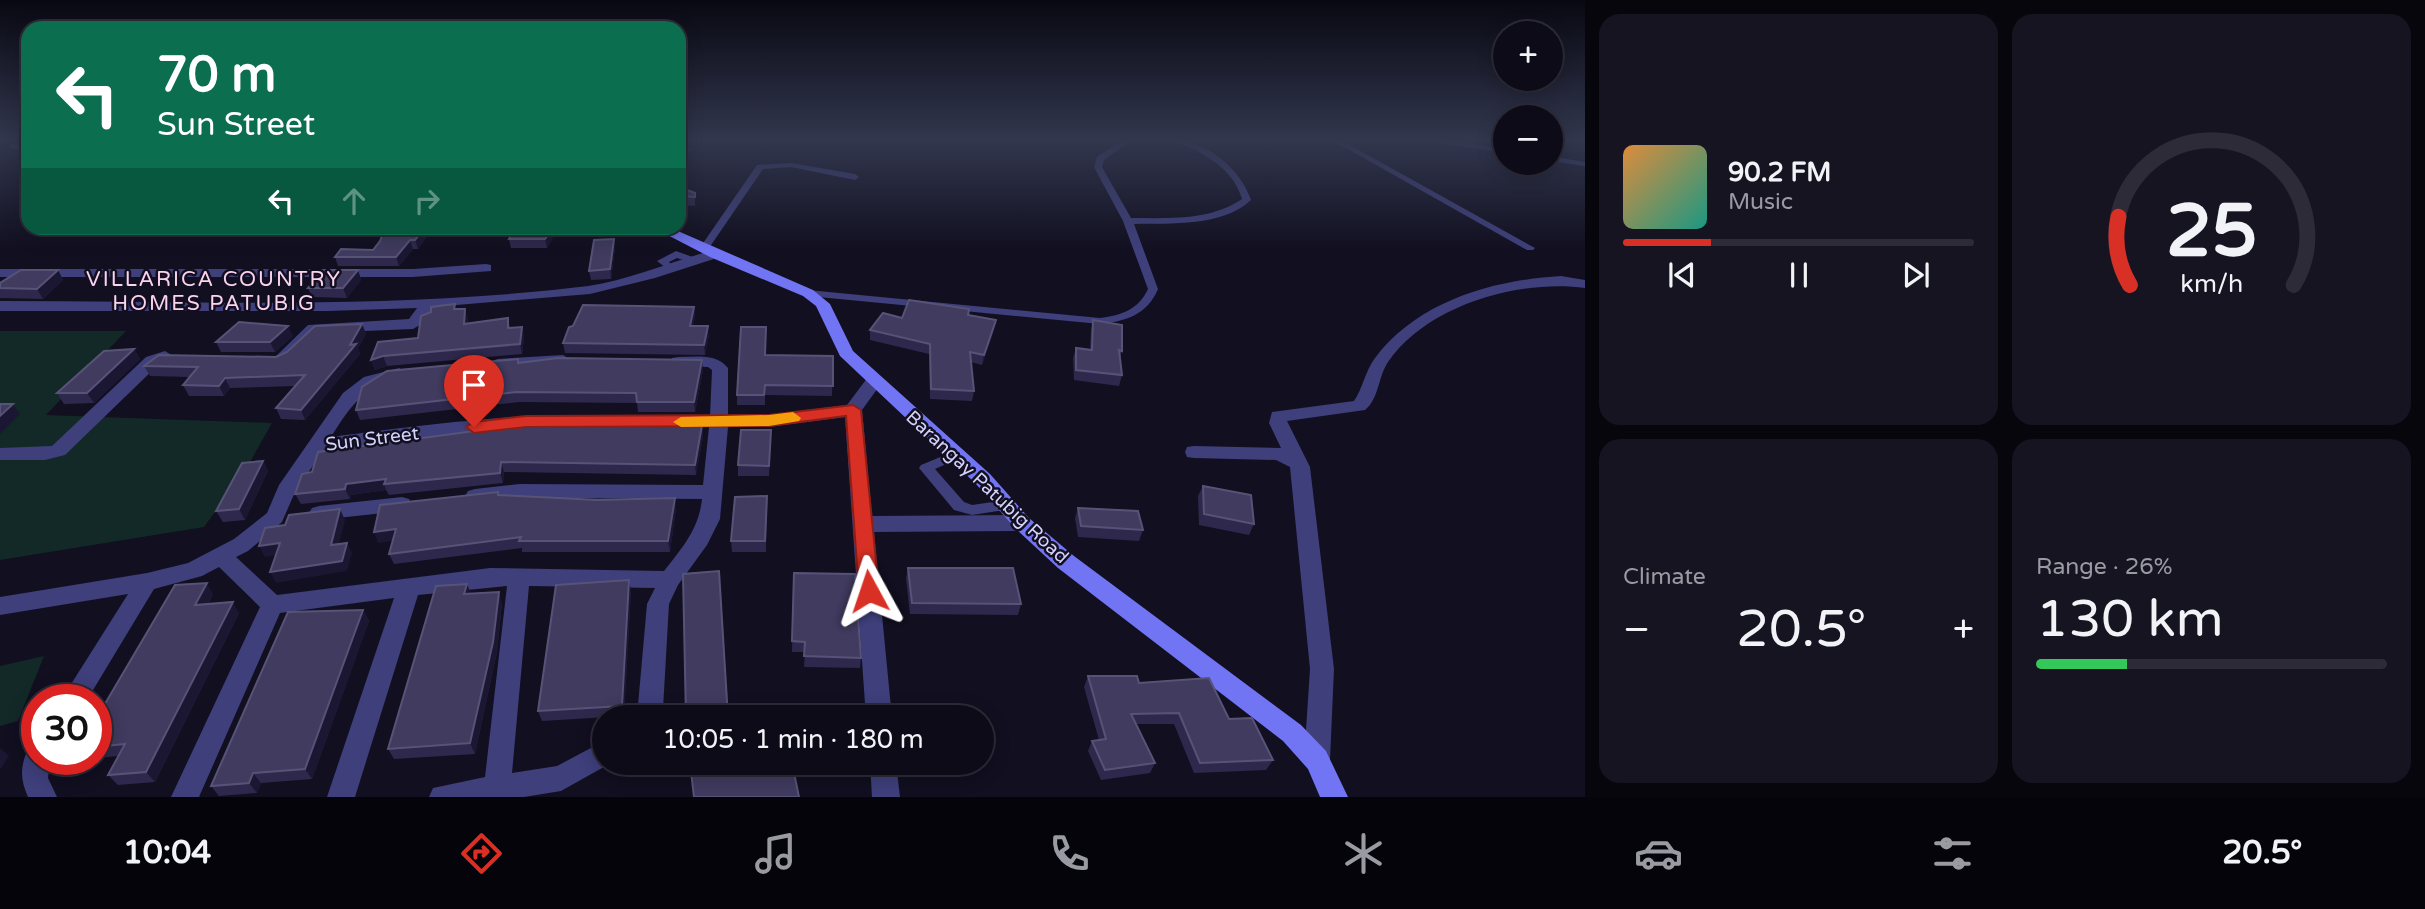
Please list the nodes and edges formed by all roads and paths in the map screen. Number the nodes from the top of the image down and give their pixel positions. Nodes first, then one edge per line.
1 (754, 176) edge
2 (851, 176) edge
3 (1103, 176) edge
4 (1232, 176) edge
5 (1401, 176) edge
6 (855, 177) dead end
7 (1128, 221) junction
8 (672, 235) edge
9 (1530, 248) dead end
10 (705, 255) junction
11 (486, 268) dead end
12 (0, 273) edge
13 (23, 273) junction
14 (413, 273) junction
15 (1585, 284) edge
16 (0, 290) edge
17 (808, 293) junction
18 (427, 303) junction
19 (393, 304) junction
20 (0, 306) edge
21 (181, 356) edge
22 (260, 360) edge
23 (577, 361) edge
24 (658, 362) edge
25 (482, 365) edge
26 (415, 372) edge
27 (874, 381) junction
28 (853, 410) junction
29 (595, 422) edge
30 (650, 422) edge
31 (719, 422) junction
32 (317, 445) junction
33 (1194, 452) dead end
34 (0, 454) edge
35 (955, 455) junction
36 (1296, 461) junction
37 (713, 492) junction
38 (452, 498) edge
39 (425, 501) edge
40 (1006, 505) junction
41 (275, 517) junction
42 (1022, 523) junction
43 (863, 524) junction
44 (220, 556) junction
45 (519, 576) junction
46 (670, 580) junction
47 (148, 582) junction
48 (409, 587) junction
49 (272, 605) junction
50 (0, 606) edge
51 (83, 684) edge
52 (650, 705) edge
53 (879, 705) edge
54 (592, 760) edge
55 (1317, 760) junction
56 (35, 775) edge
57 (884, 775) edge
58 (497, 788) junction
59 (43, 797) edge
60 (185, 797) edge
61 (341, 797) edge
62 (443, 797) edge
63 (886, 797) edge
64 (1334, 797) edge

1 - 10 lane
2 - 6 lane
3 - 7 lane
4 - 7 lane
5 - 9 lane
7 - 17 lane
8 - 10 main road, Barangay Patubig Road
10 - 17 main road, Barangay Patubig Road
10 - 18 street
11 - 14 street
12 - 13 street
13 - 14 street
13 - 16 street
14 - 19 street
15 - 36 street
17 - 27 main road, Barangay Patubig Road
18 - 19 street
18 - 22 street
19 - 20 street
21 - 34 street
23 - 25 street
24 - 31 street
26 - 32 street
27 - 28 street
27 - 35 main road, Barangay Patubig Road
28 - 31 street
28 - 43 street
29 - 32 street, Sun Street
30 - 31 street
31 - 37 street
32 - 41 street, Sun Street
33 - 36 street
35 - 40 main road, Barangay Patubig Road
35 - 40 lane
36 - 55 street
37 - 38 street
37 - 46 street
39 - 41 street
40 - 42 main road, Barangay Patubig Road
41 - 44 street, Sun Street
42 - 43 street
42 - 55 main road, Barangay Patubig Road
43 - 53 street
44 - 47 street, Sun Street
44 - 49 street
45 - 46 street
45 - 48 street
45 - 58 street
46 - 52 street
47 - 50 street, Sun Street
47 - 51 street
48 - 49 street
48 - 61 street
49 - 60 street
54 - 58 street
55 - 64 main road, Barangay Patubig Road
56 - 59 street
57 - 63 street
58 - 62 street

